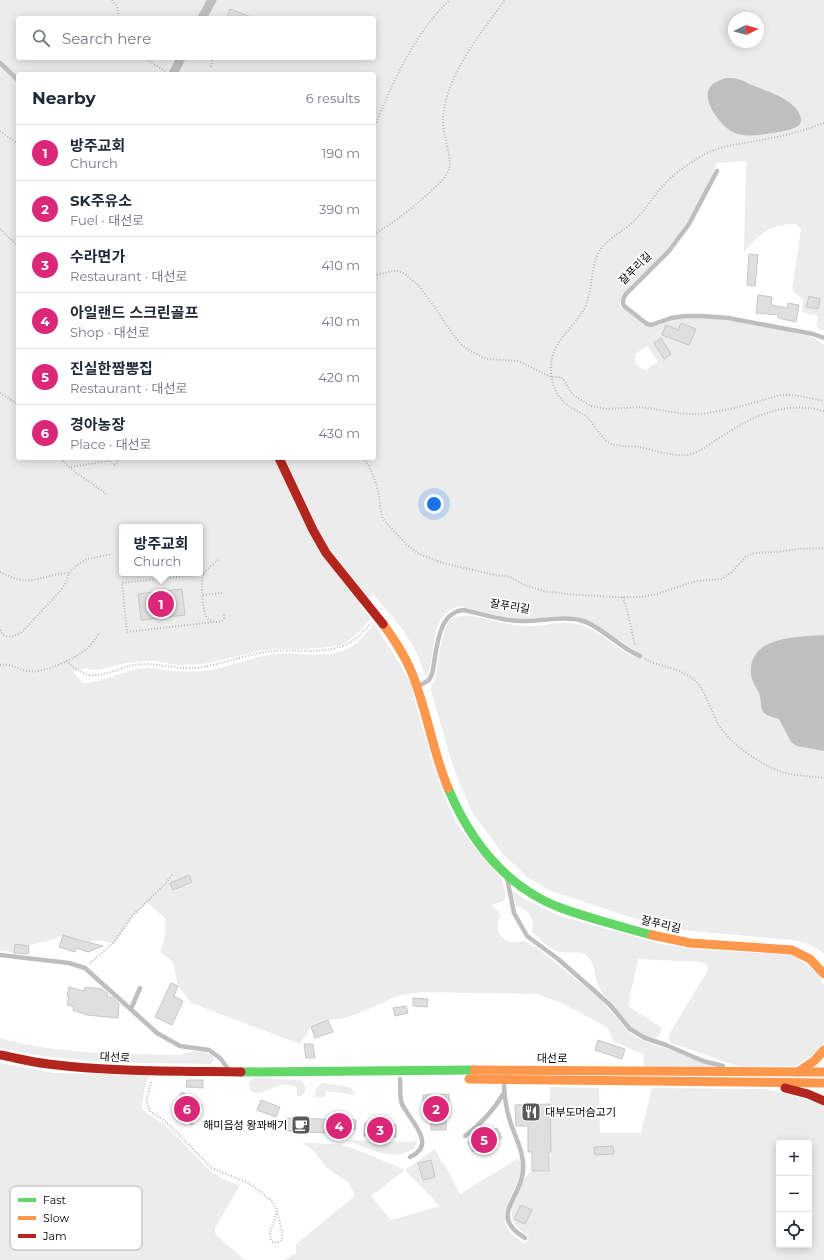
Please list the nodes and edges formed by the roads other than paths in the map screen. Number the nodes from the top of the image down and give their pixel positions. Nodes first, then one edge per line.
1 (212, 0) edge
2 (203, 16) edge
3 (180, 60) edge
4 (0, 63) edge
5 (174, 72) edge
6 (16, 78) edge
7 (717, 171) dead end
8 (824, 338) edge
9 (280, 460) edge
10 (640, 656) road end
11 (418, 686) junction
12 (506, 874) junction
13 (0, 955) edge
14 (821, 964) edge
15 (824, 974) edge
16 (140, 988) dead end
17 (131, 1009) junction
18 (824, 1050) edge
19 (0, 1055) edge
20 (742, 1071) junction
21 (231, 1072) junction
22 (798, 1072) junction
23 (824, 1072) edge
24 (280, 1073) junction
25 (400, 1079) junction
26 (504, 1080) junction
27 (766, 1083) junction
28 (824, 1083) edge
29 (504, 1093) junction
30 (824, 1101) edge
31 (465, 1136) dead end
32 (410, 1157) dead end
33 (525, 1238) dead end

1 - 2 street
3 - 5 street
4 - 6 lane
7 - 8 lane, 잘푸리길
9 - 11 street, 잘푸리길
10 - 11 lane, 잘푸리길
11 - 12 street, 잘푸리길
12 - 14 street, 잘푸리길
12 - 20 lane, 잘푸리길
13 - 17 lane
14 - 15 street, 잘푸리길
16 - 17 lane
17 - 21 lane
18 - 22 street
19 - 21 street, 대선로
20 - 22 street, 대선로
20 - 24 street, 대선로
21 - 24 street, 대선로
22 - 23 street, 대선로
24 - 25 street, 대선로
25 - 26 street, 대선로
25 - 32 lane
26 - 27 street, 대선로
26 - 29 lane
27 - 28 street, 대선로
27 - 30 street
29 - 31 lane
29 - 33 lane

